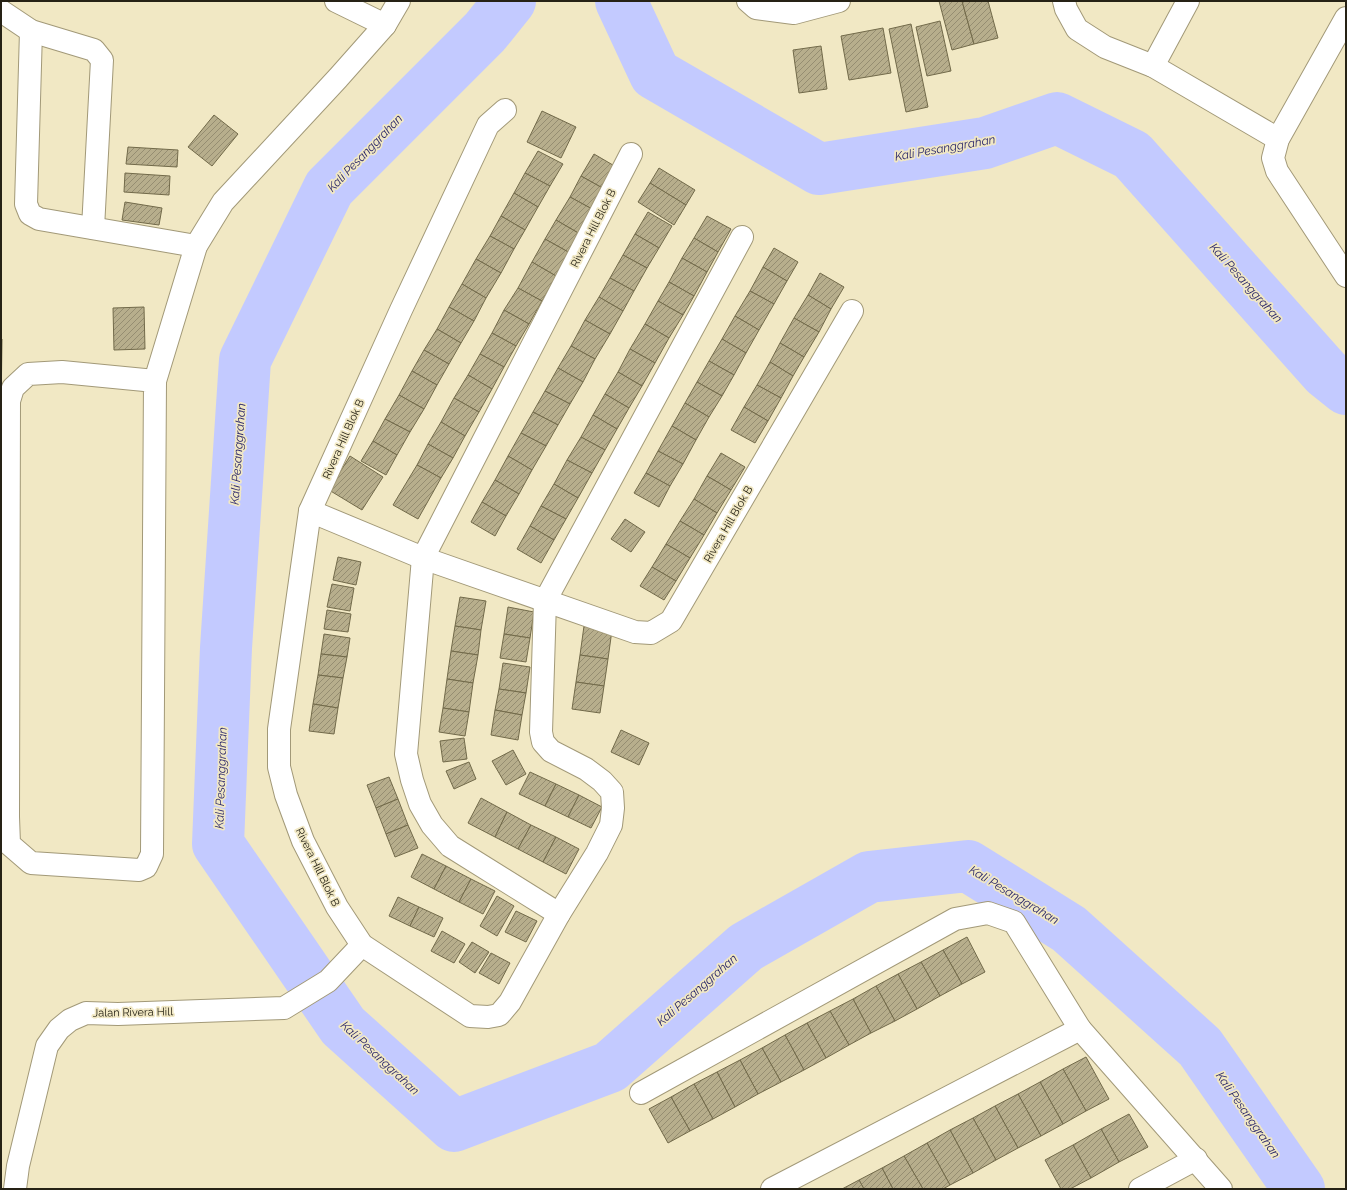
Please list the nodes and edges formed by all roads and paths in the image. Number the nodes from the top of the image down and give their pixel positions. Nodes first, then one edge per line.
1 (336, 1) edge
2 (398, 1) edge
3 (748, 1) edge
4 (839, 1) edge
5 (1064, 1) edge
6 (1188, 1) edge
7 (1, 11) edge
8 (1346, 18) edge
9 (384, 25) junction
10 (31, 31) junction
11 (1153, 66) junction
12 (505, 110) dead end
13 (1278, 139) junction
14 (631, 154) dead end
15 (93, 228) junction
16 (742, 237) dead end
17 (196, 246) junction
18 (1346, 276) edge
19 (852, 311) dead end
20 (154, 381) junction
21 (310, 511) junction
22 (423, 558) junction
23 (545, 601) junction
24 (558, 914) junction
25 (362, 945) junction
26 (1080, 1029) junction
27 (641, 1093) dead end
28 (1196, 1159) junction
29 (15, 1189) edge
30 (772, 1189) edge
31 (1140, 1189) edge
32 (1221, 1189) edge

1 - 9 street
2 - 9 street
3 - 4 street
5 - 11 street
6 - 11 street
7 - 10 street
8 - 13 street
9 - 17 street
10 - 15 street
10 - 15 street
11 - 13 street
12 - 21 street, Rivera Hill Blok B
13 - 18 street
14 - 22 street, Rivera Hill Blok B
15 - 17 street
16 - 23 street, Rivera Hill Blok B
17 - 20 street
19 - 23 street, Rivera Hill Blok B
20 - 20 street
21 - 22 street, Rivera Hill Blok B
21 - 25 street, Rivera Hill Blok B
22 - 23 street, Rivera Hill Blok B
22 - 24 street, Rivera Hill Blok B
23 - 24 street, Rivera Hill Blok B
24 - 25 street, Rivera Hill Blok B
25 - 29 street, Jalan Rivera Hill
26 - 27 street
26 - 28 street
26 - 30 street
28 - 31 street
28 - 32 street

